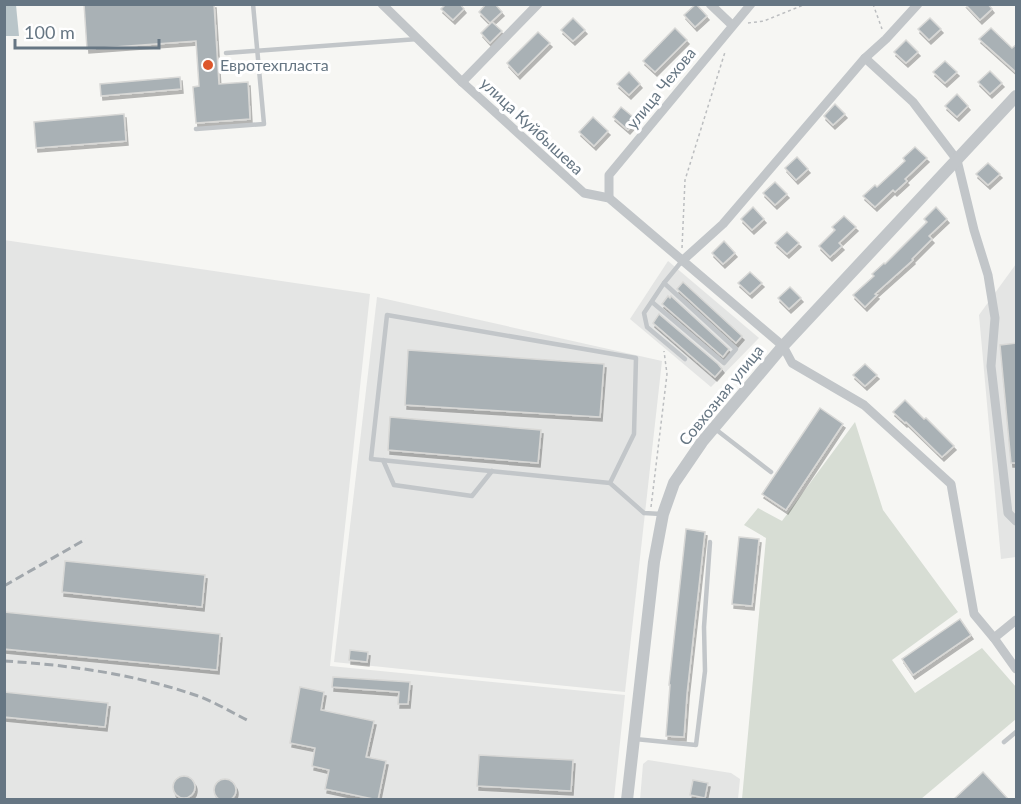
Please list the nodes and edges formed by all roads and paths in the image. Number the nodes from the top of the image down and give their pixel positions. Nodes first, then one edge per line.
1 (253, 4) edge
2 (382, 4) edge
3 (538, 4) edge
4 (710, 4) edge
5 (751, 4) edge
6 (806, 4) edge
7 (873, 4) edge
8 (918, 4) edge
9 (732, 25) junction
10 (418, 39) junction
11 (886, 39) junction
12 (726, 48) dead end
13 (257, 51) junction
14 (226, 53) dead end
15 (865, 58) junction
16 (462, 81) junction
17 (1017, 96) edge
18 (196, 129) dead end
19 (957, 160) junction
20 (609, 198) junction
21 (682, 261) junction
22 (664, 283) junction
23 (652, 302) junction
24 (662, 338) junction
25 (783, 346) junction
26 (685, 359) dead end
27 (714, 428) junction
28 (383, 460) junction
29 (492, 471) junction
30 (771, 472) dead end
31 (610, 483) junction
32 (650, 512) junction
33 (663, 514) junction
34 (1017, 521) edge
35 (710, 542) dead end
36 (1017, 620) edge
37 (994, 638) junction
38 (1017, 669) edge
39 (1017, 732) edge
40 (633, 739) junction
41 (1004, 742) dead end
42 (627, 800) edge

1 - 13 lane
2 - 10 street, улица Куйбышева
3 - 16 street
4 - 9 street
5 - 9 street, улица Чехова
6 - 9 path
7 - 11 path
8 - 11 street
9 - 20 street, улица Чехова
10 - 13 lane
10 - 16 street, улица Куйбышева
11 - 15 street
12 - 21 path
13 - 14 lane
13 - 18 lane
15 - 19 street
15 - 21 street
16 - 20 street, улица Куйбышева
17 - 19 street, Совхозная улица
19 - 25 street, Совхозная улица
19 - 34 street
20 - 21 street, улица Куйбышева
21 - 22 lane
21 - 25 street, улица Куйбышева
22 - 23 lane
22 - 23 lane
23 - 24 lane
24 - 26 lane
24 - 32 path
25 - 27 street, Совхозная улица
25 - 37 street, улица Куйбышева
27 - 30 lane
27 - 33 street, Совхозная улица
28 - 29 lane
28 - 29 lane
28 - 31 lane
29 - 31 lane
31 - 32 lane
32 - 33 lane
33 - 40 street, Совхозная улица
35 - 40 lane
36 - 37 street
37 - 38 street, улица Куйбышева
39 - 41 lane
40 - 42 street, Совхозная улица

